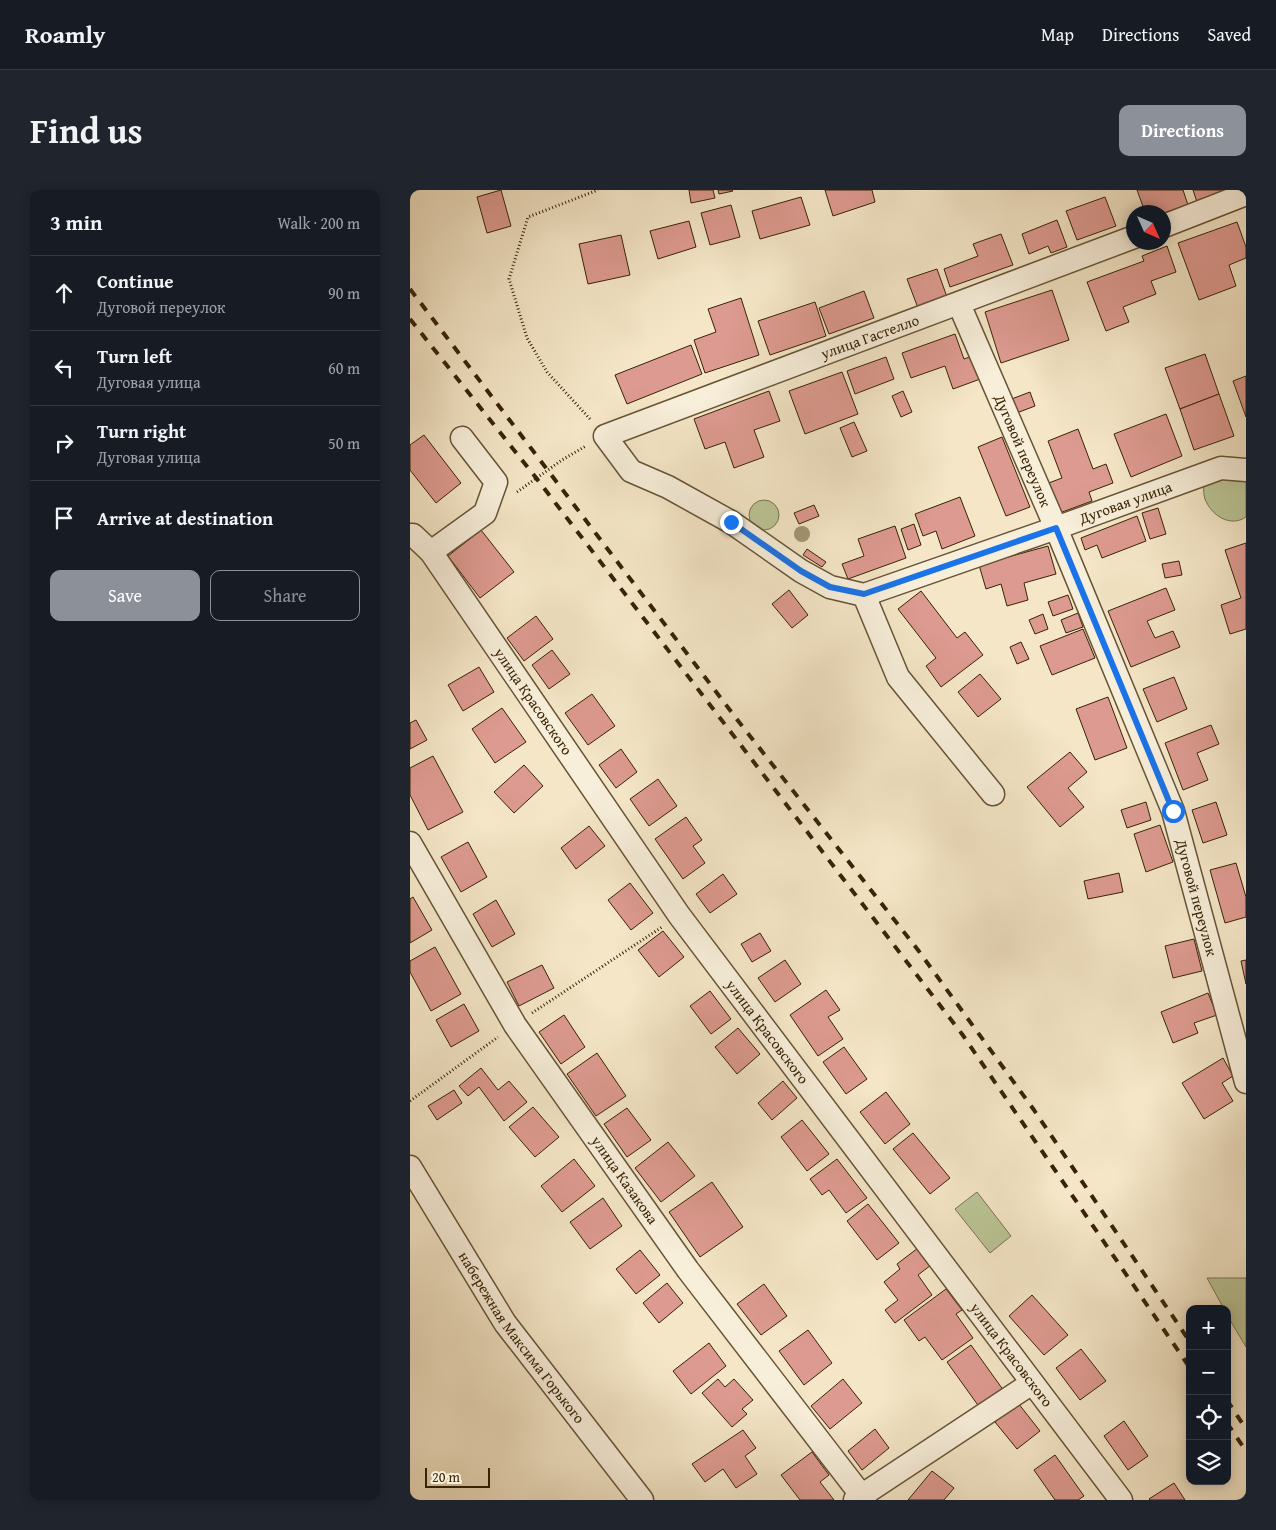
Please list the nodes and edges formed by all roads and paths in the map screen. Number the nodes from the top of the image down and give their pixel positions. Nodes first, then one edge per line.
1 (598, 190) edge
2 (1246, 194) edge
3 (1171, 223) edge
4 (1126, 240) edge
5 (960, 304) junction
6 (605, 436) junction
7 (462, 438) dead end
8 (1246, 470) edge
9 (515, 494) dead end
10 (1056, 528) junction
11 (410, 535) edge
12 (431, 552) junction
13 (864, 594) junction
14 (993, 794) dead end
15 (410, 843) edge
16 (679, 915) junction
17 (515, 1025) junction
18 (1246, 1082) edge
19 (410, 1101) edge
20 (410, 1167) edge
21 (1032, 1383) junction
22 (860, 1499) edge
23 (642, 1500) edge
24 (1121, 1500) edge

1 - 6 path
2 - 3 street
4 - 5 street, улица Гастелло
5 - 6 street, улица Гастелло
5 - 10 street, Дуговой переулок
6 - 9 path
6 - 13 street
7 - 12 street
8 - 10 street, Дуговая улица
10 - 13 street, Дуговая улица
10 - 18 street, Дуговой переулок
11 - 12 street, улица Красовского
12 - 16 street, улица Красовского
13 - 14 street
15 - 17 street, улица Казакова
16 - 17 path
16 - 21 street, улица Красовского
17 - 19 path
17 - 22 street, улица Казакова
20 - 23 street, набережная Максима Горького
21 - 22 street
21 - 24 street, улица Красовского

